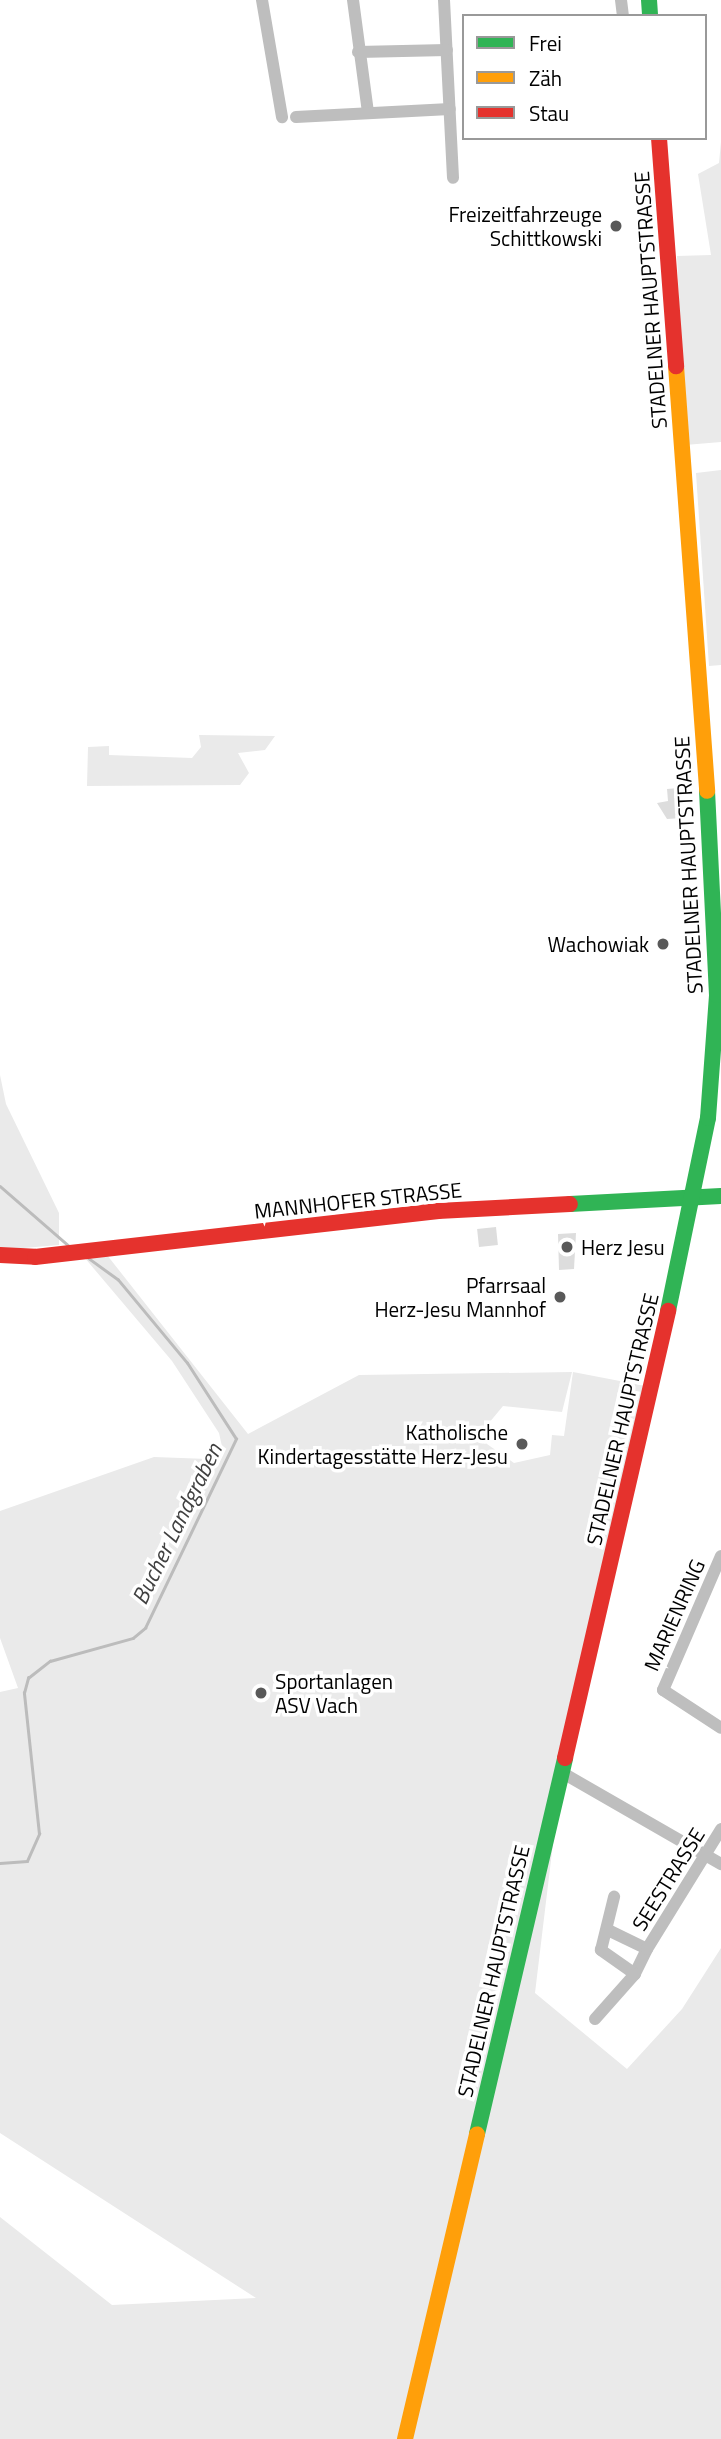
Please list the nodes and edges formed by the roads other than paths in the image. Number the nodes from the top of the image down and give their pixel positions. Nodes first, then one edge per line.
1 (262, 0) edge
2 (353, 0) edge
3 (444, 0) edge
4 (447, 50) junction
5 (358, 52) junction
6 (450, 109) junction
7 (368, 113) junction
8 (659, 140) edge
9 (453, 178) dead end
10 (694, 1196) junction
11 (721, 1196) edge
12 (0, 1255) edge
13 (721, 1556) edge
14 (721, 1728) edge
15 (561, 1772) junction
16 (721, 1829) edge
17 (704, 1853) junction
18 (721, 1864) edge
19 (614, 1897) dead end
20 (610, 1931) junction
21 (647, 1949) junction
22 (635, 1974) junction
23 (594, 2019) dead end
24 (405, 2439) edge

1 - 7 street
2 - 5 street
3 - 4 street
4 - 5 street
4 - 6 street
5 - 7 street
6 - 7 street
6 - 9 street
8 - 10 main road, STADELNER HAUPTSTRASSE
10 - 11 main road, MANNHOFER STRASSE
10 - 12 main road, MANNHOFER STRASSE
10 - 15 main road, STADELNER HAUPTSTRASSE
13 - 14 street, MARIENRING
15 - 17 street
15 - 24 main road, STADELNER HAUPTSTRASSE
16 - 17 street, SEESTRASSE
17 - 18 street
17 - 21 street, SEESTRASSE
19 - 20 street, SEESTRASSE
20 - 21 street, SEESTRASSE
20 - 22 street, SEESTRASSE
21 - 22 street, SEESTRASSE
22 - 23 street, SEESTRASSE

